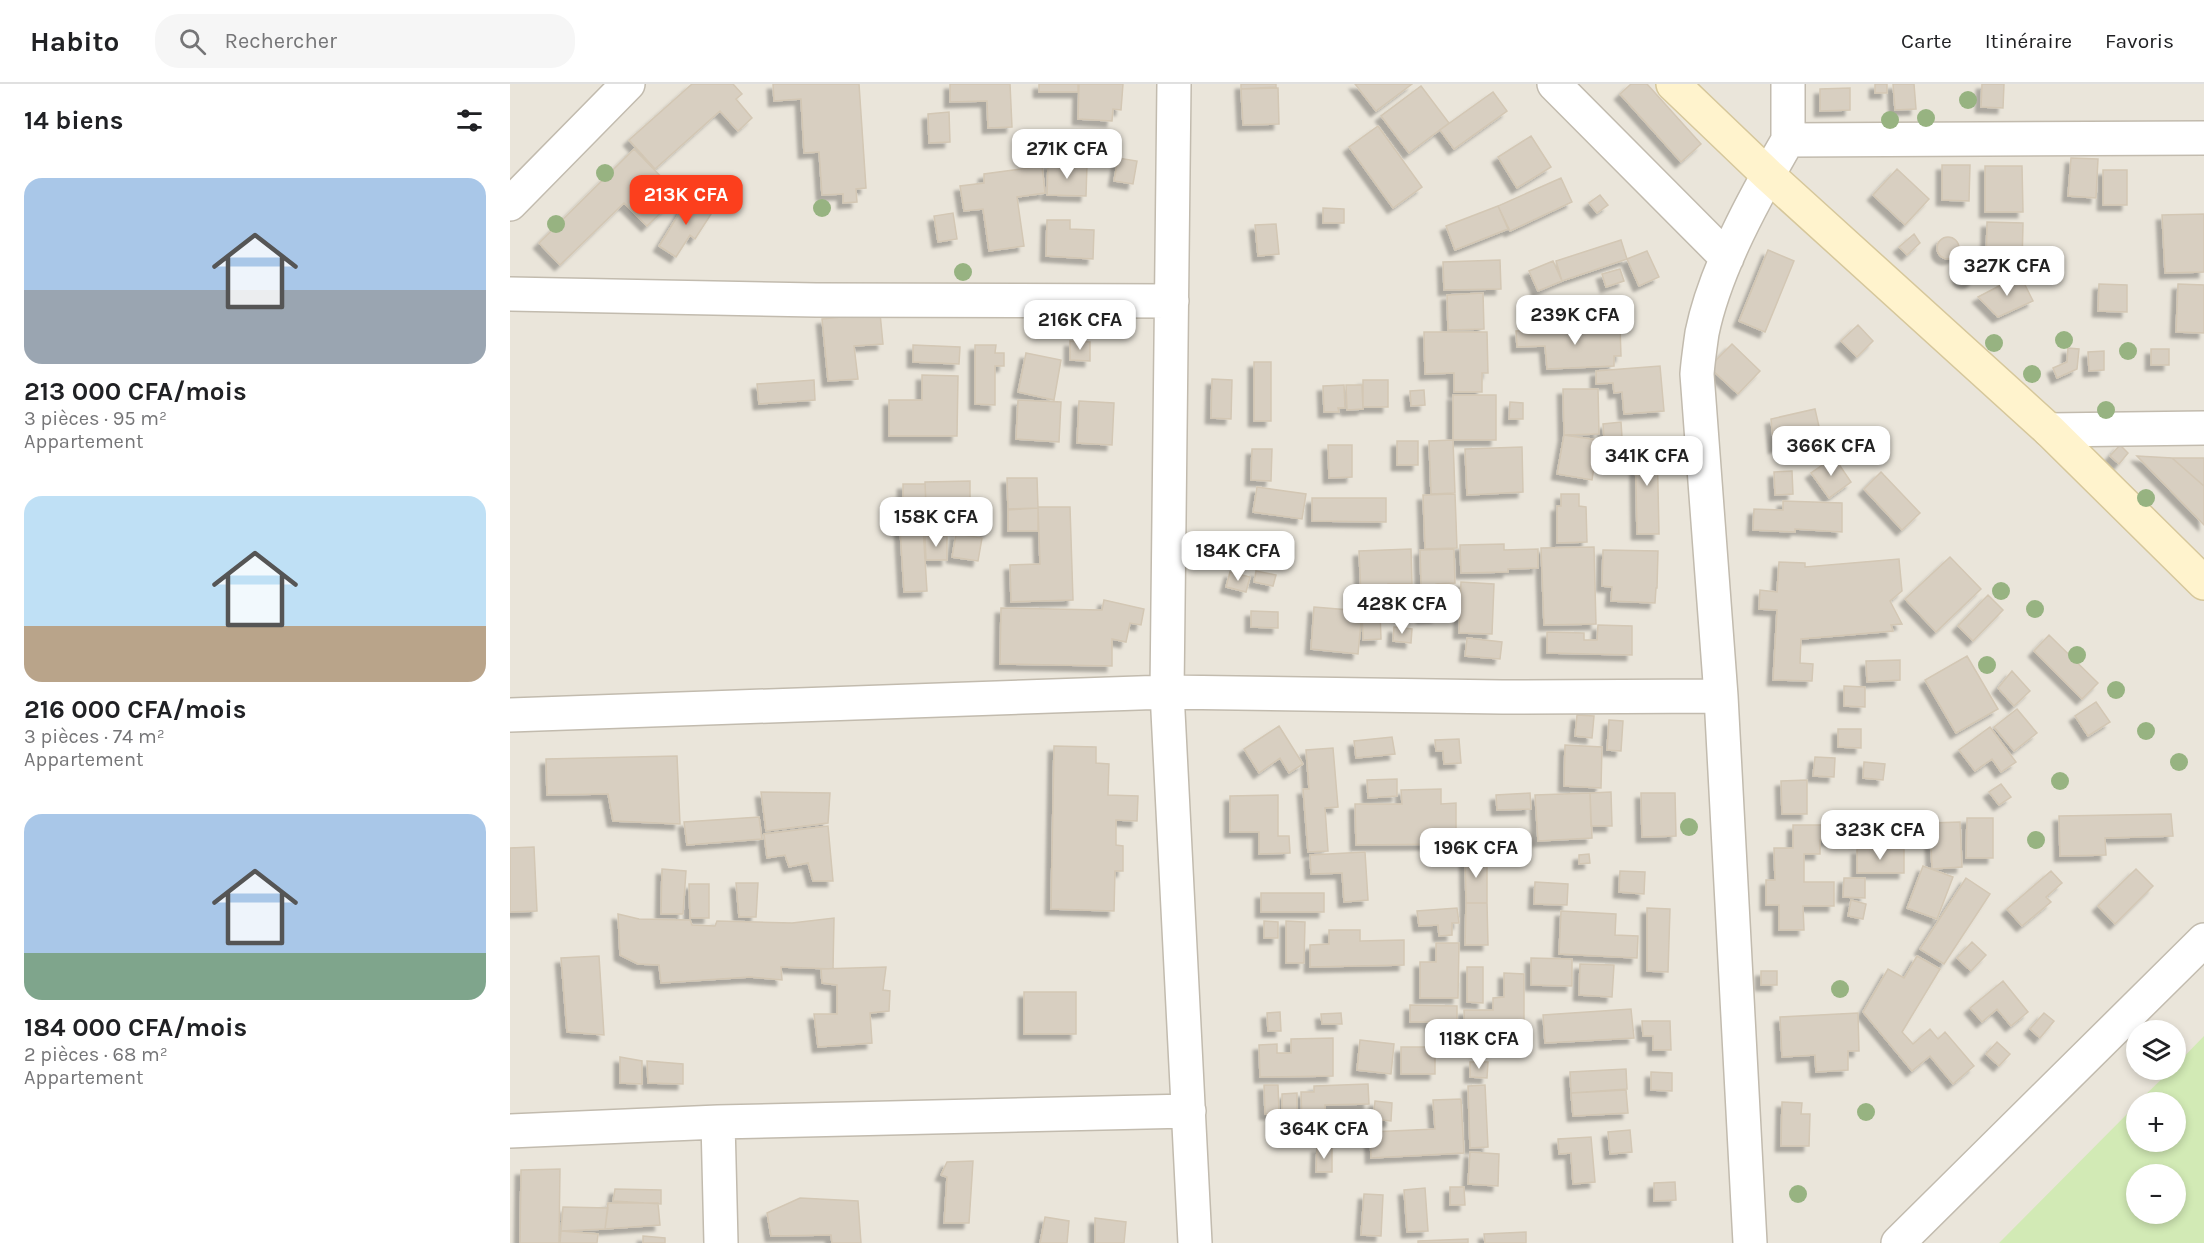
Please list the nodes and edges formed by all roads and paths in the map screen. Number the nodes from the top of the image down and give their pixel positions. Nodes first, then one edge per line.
1 (628, 84) edge
2 (1174, 84) edge
3 (1554, 84) edge
4 (1673, 84) edge
5 (1788, 84) edge
6 (2204, 138) edge
7 (1788, 140) junction
8 (1768, 175) junction
9 (510, 204) edge
10 (1727, 258) junction
11 (510, 294) edge
12 (1172, 301) junction
13 (2204, 428) edge
14 (2049, 430) junction
15 (2204, 583) edge
16 (1167, 692) junction
17 (1721, 696) junction
18 (510, 715) edge
19 (2204, 940) edge
20 (1189, 1111) junction
21 (718, 1122) junction
22 (510, 1131) edge
23 (721, 1243) edge
24 (1195, 1243) edge
25 (1750, 1243) edge
26 (1898, 1243) edge

1 - 9 street
2 - 12 street
3 - 10 street
4 - 8 street
5 - 7 street
6 - 7 street
7 - 8 street
8 - 10 street
8 - 14 street
10 - 17 street
11 - 12 street
12 - 16 street
13 - 14 street
14 - 15 street
16 - 17 street
16 - 18 street
16 - 20 street
17 - 25 street
19 - 26 street
20 - 21 street
20 - 24 street
21 - 22 street
21 - 23 street

